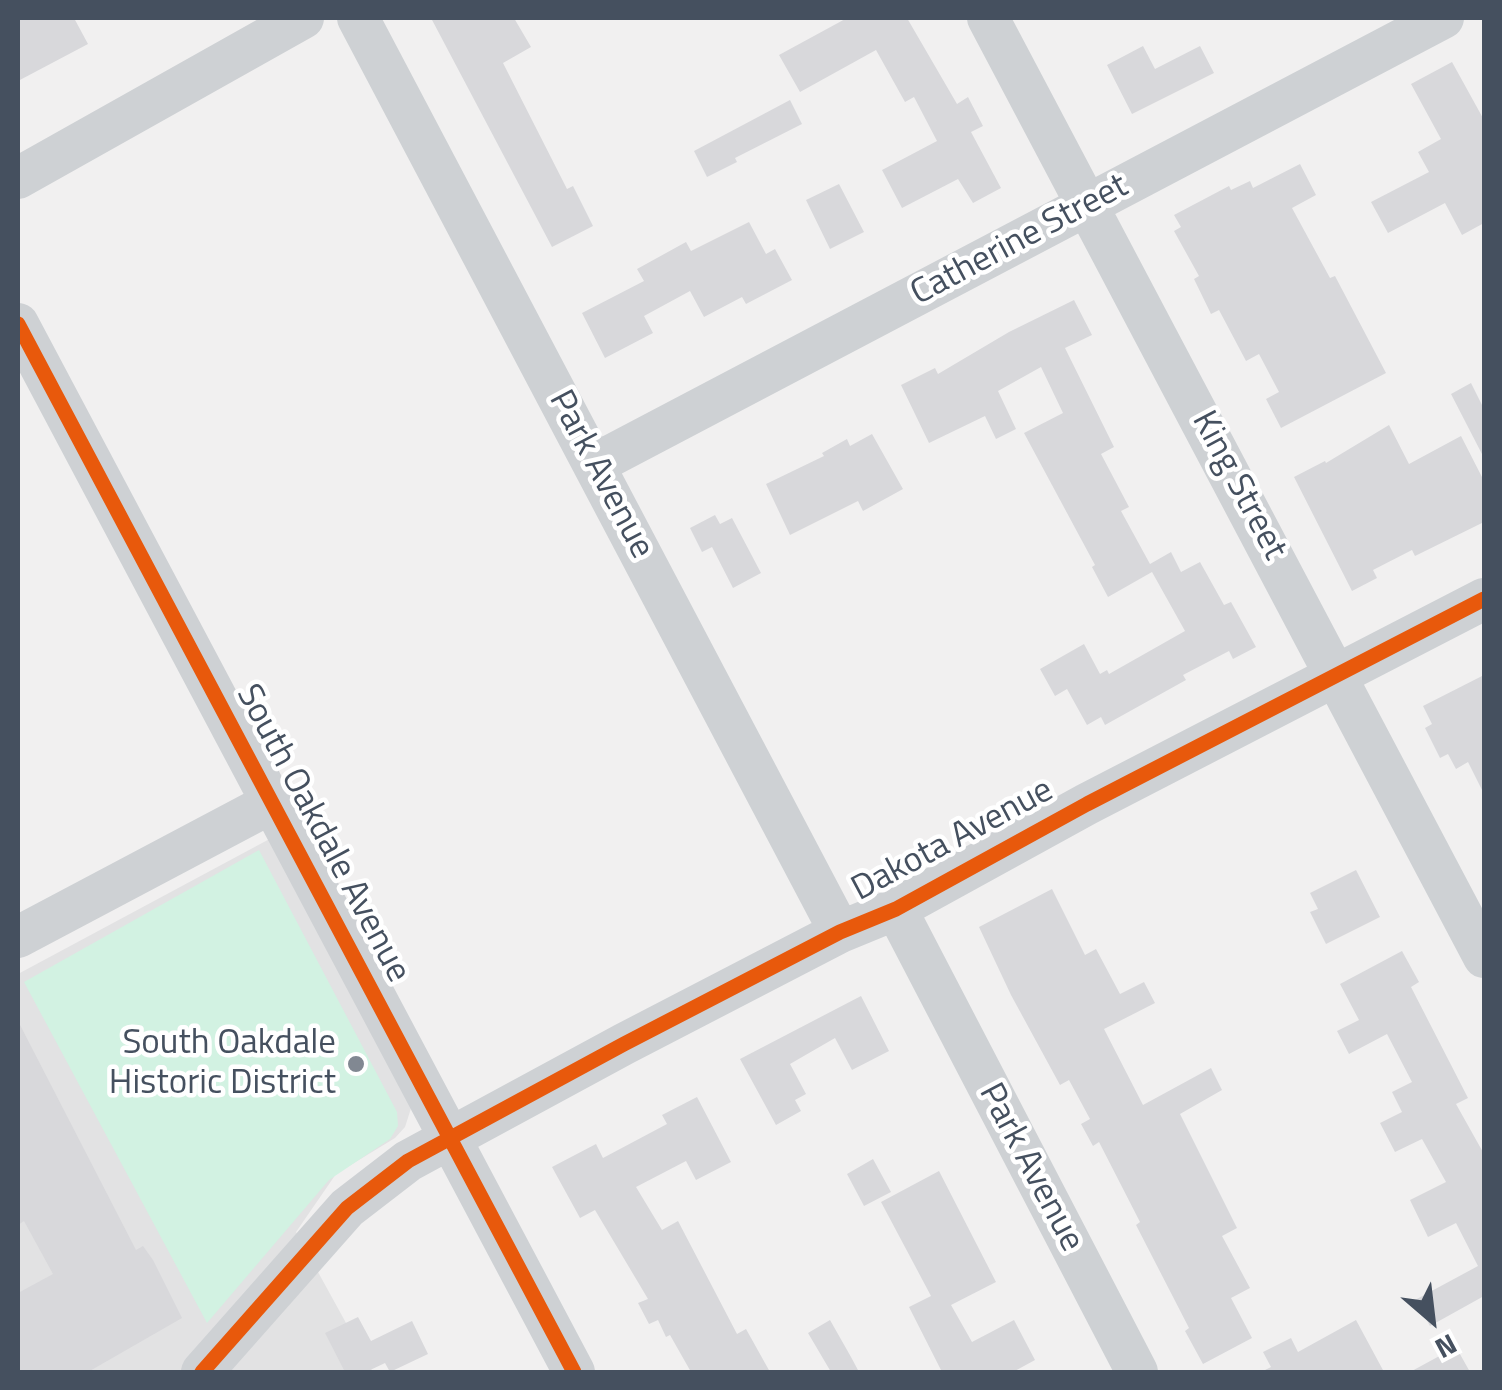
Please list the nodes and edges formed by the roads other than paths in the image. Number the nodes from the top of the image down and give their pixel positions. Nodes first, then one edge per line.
1 (303, 18) edge
2 (358, 18) edge
3 (988, 18) edge
4 (1443, 18) edge
5 (18, 178) edge
6 (1088, 204) junction
7 (18, 324) edge
8 (595, 464) junction
9 (1484, 599) edge
10 (1336, 677) junction
11 (271, 803) junction
12 (896, 910) junction
13 (840, 932) junction
14 (18, 936) edge
15 (1484, 956) edge
16 (450, 1136) junction
17 (202, 1372) edge
18 (574, 1372) edge
19 (1137, 1372) edge

1 - 5 street
2 - 8 street, Park Avenue
3 - 6 street, King Street
4 - 6 street, Catherine Street
6 - 8 street, Catherine Street
6 - 10 street, King Street
7 - 11 street, South Oakdale Avenue
8 - 13 street, Park Avenue
9 - 10 street, Dakota Avenue
10 - 12 street, Dakota Avenue
10 - 15 street, King Street
11 - 14 street
11 - 16 street, South Oakdale Avenue
12 - 13 street, Dakota Avenue
12 - 19 street, Park Avenue
13 - 16 street, Dakota Avenue
16 - 17 street, Dakota Avenue
16 - 18 street, South Oakdale Avenue

